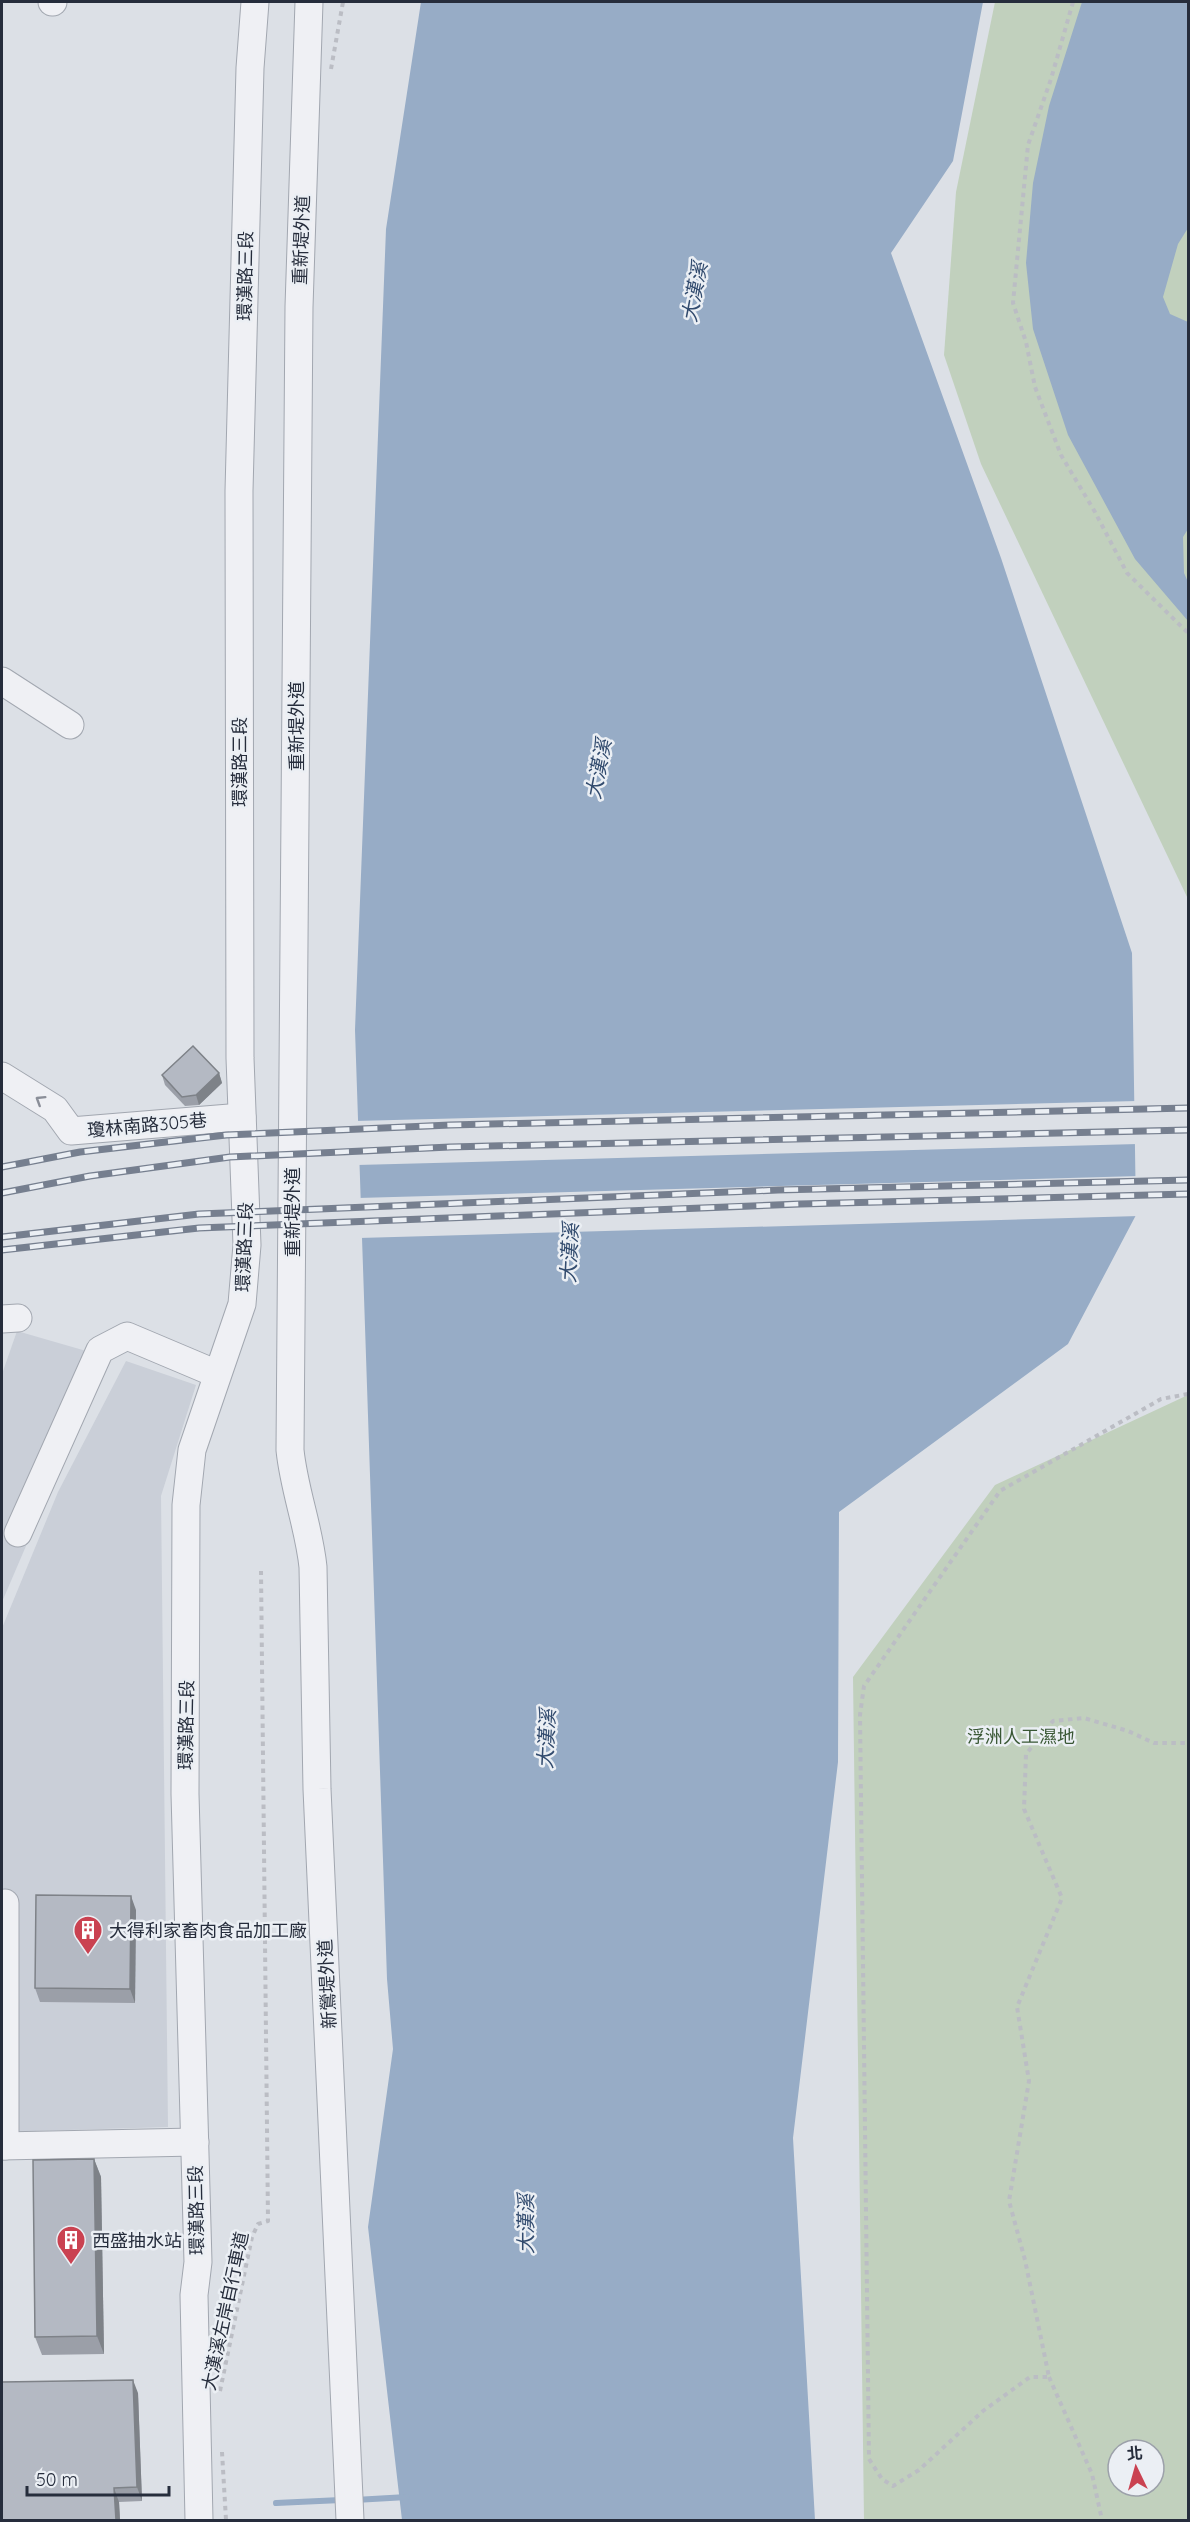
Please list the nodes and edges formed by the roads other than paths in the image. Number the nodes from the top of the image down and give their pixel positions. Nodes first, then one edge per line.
1 (255, 2) edge
2 (309, 2) edge
3 (2, 681) edge
4 (70, 725) dead end
5 (2, 1076) edge
6 (242, 1117) junction
7 (217, 1374) junction
8 (290, 1450) joint
9 (18, 1533) dead end
10 (5, 1903) dead end
11 (195, 2142) junction
12 (3, 2146) edge
13 (199, 2520) edge
14 (351, 2520) edge

1 - 6 street, 環漢路三段
2 - 8 street, 重新堤外道
3 - 4 street
6 -> 5 street, 瓊林南路305巷
6 - 7 street, 環漢路三段
7 - 9 street
7 - 11 street, 環漢路三段
8 - 14 street, 新鶯堤外道
10 - 12 street
11 - 12 street
11 - 13 street, 環漢路三段

